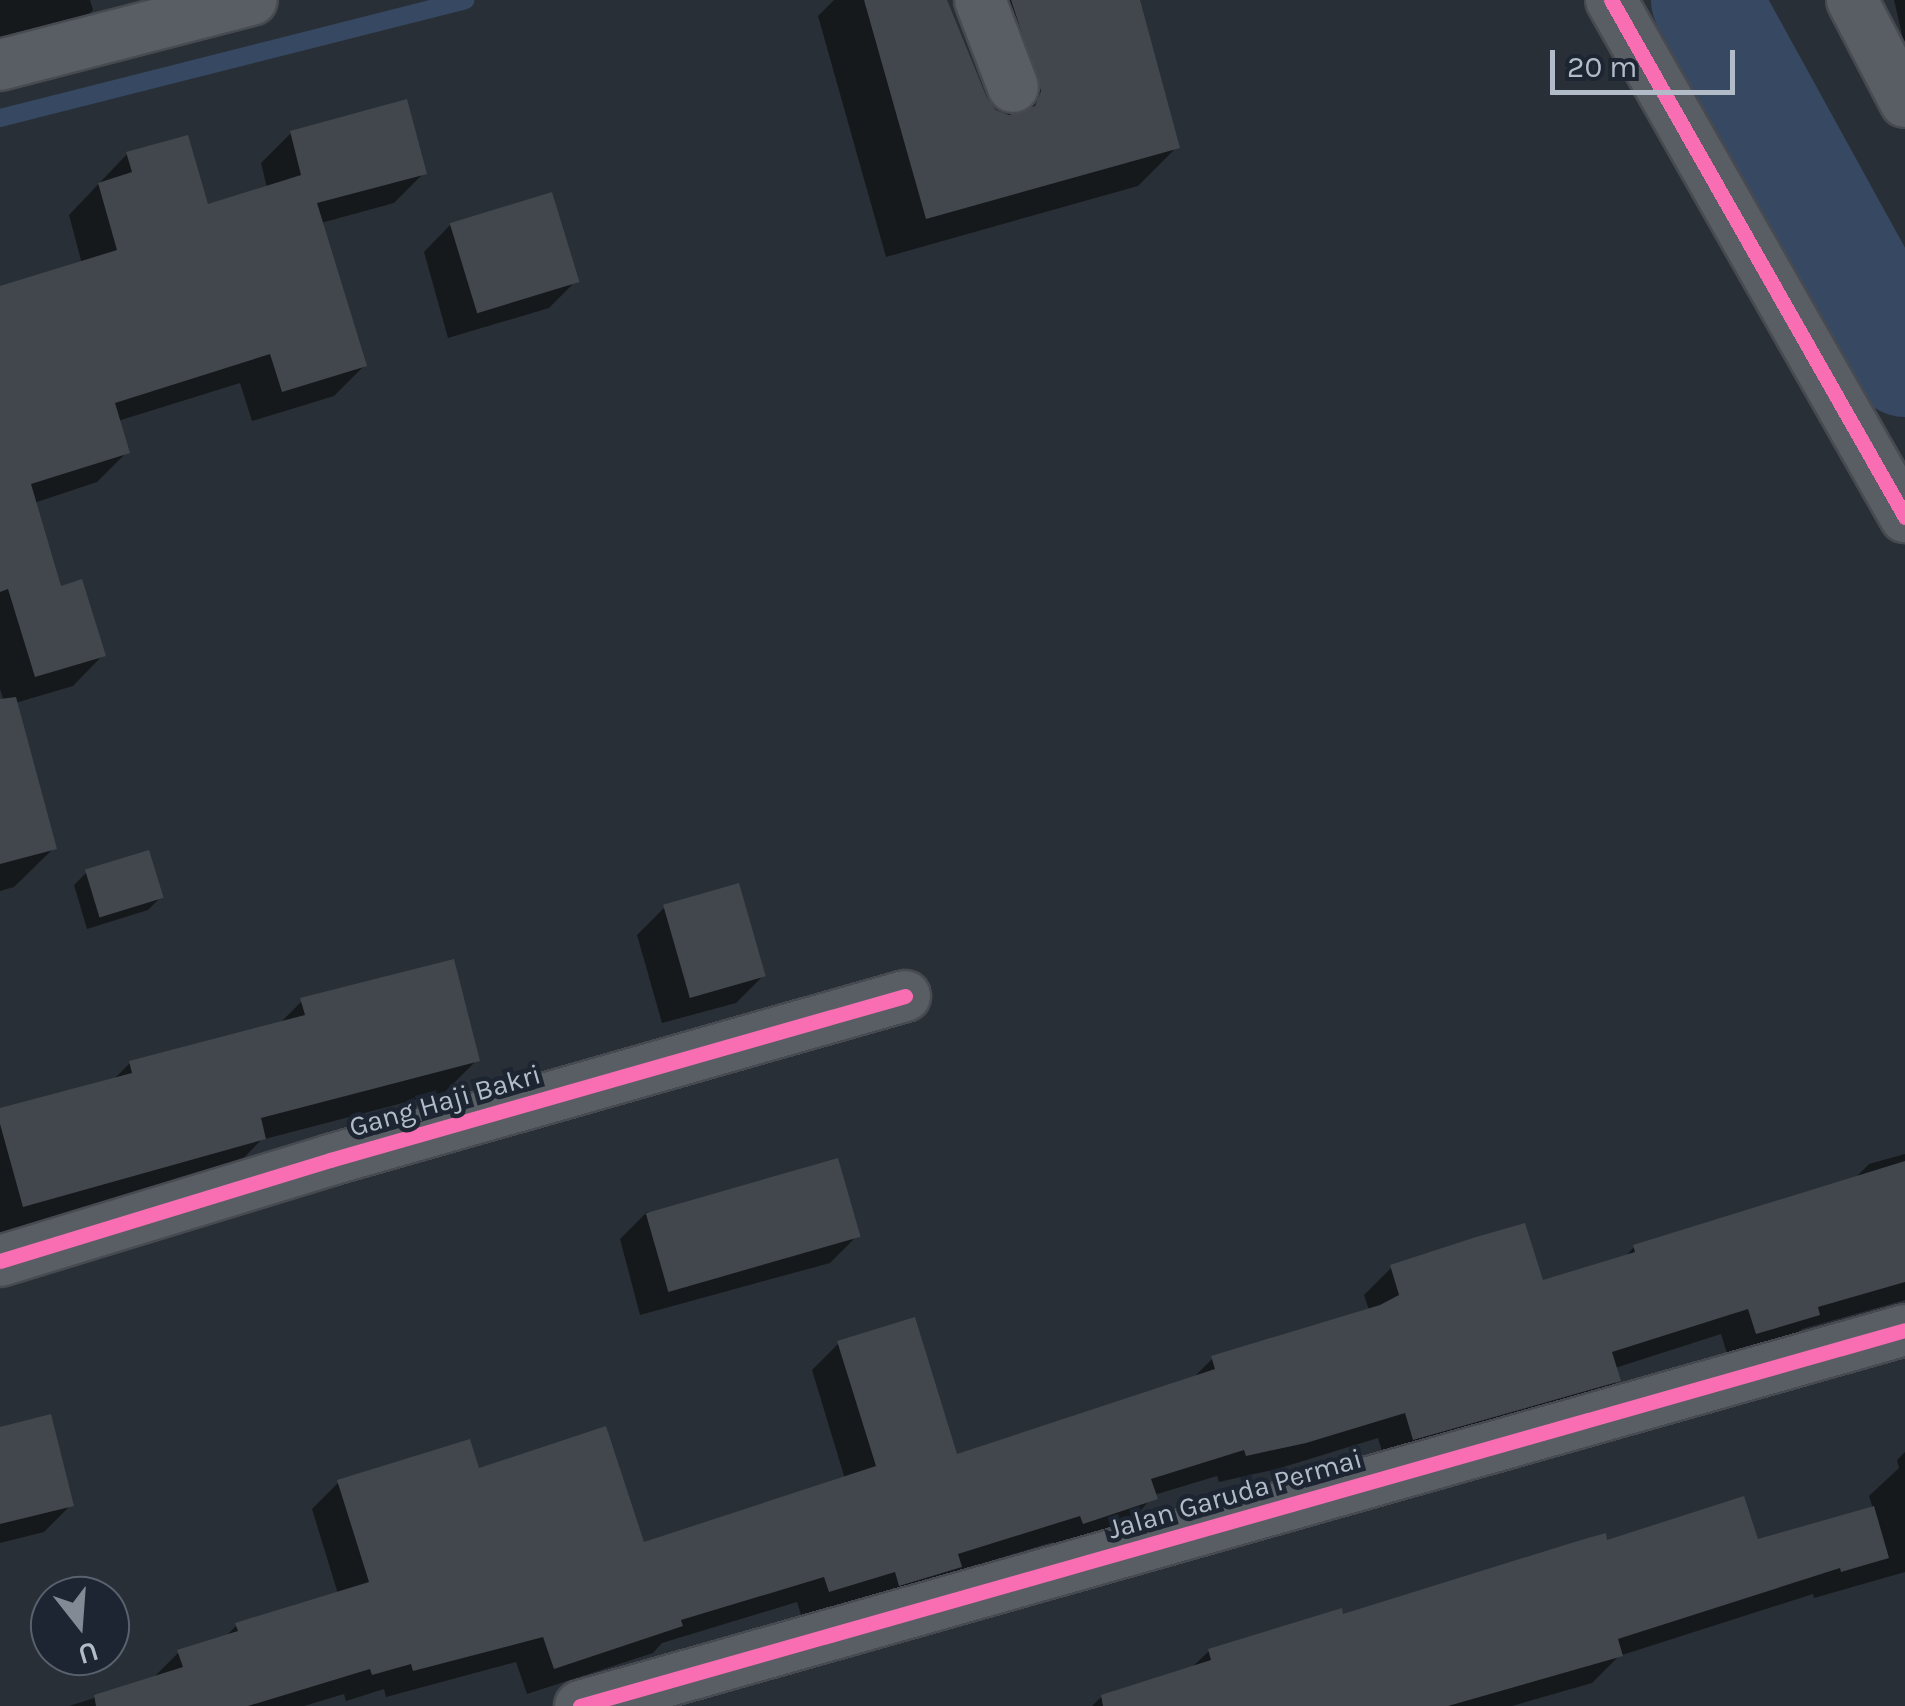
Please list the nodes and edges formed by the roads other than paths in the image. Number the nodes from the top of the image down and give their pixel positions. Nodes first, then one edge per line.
1 (252, 0) edge
2 (980, 0) edge
3 (1611, 0) edge
4 (1852, 0) edge
5 (0, 65) edge
6 (1013, 87) dead end
7 (1905, 102) edge
8 (1905, 517) edge
9 (905, 996) dead end
10 (0, 1260) edge
11 (1905, 1330) edge
12 (580, 1706) edge

1 - 5 street
2 - 6 street
3 - 8 street
4 - 7 street
9 - 10 street, Gang Haji Bakri
11 - 12 street, Jalan Garuda Permai

